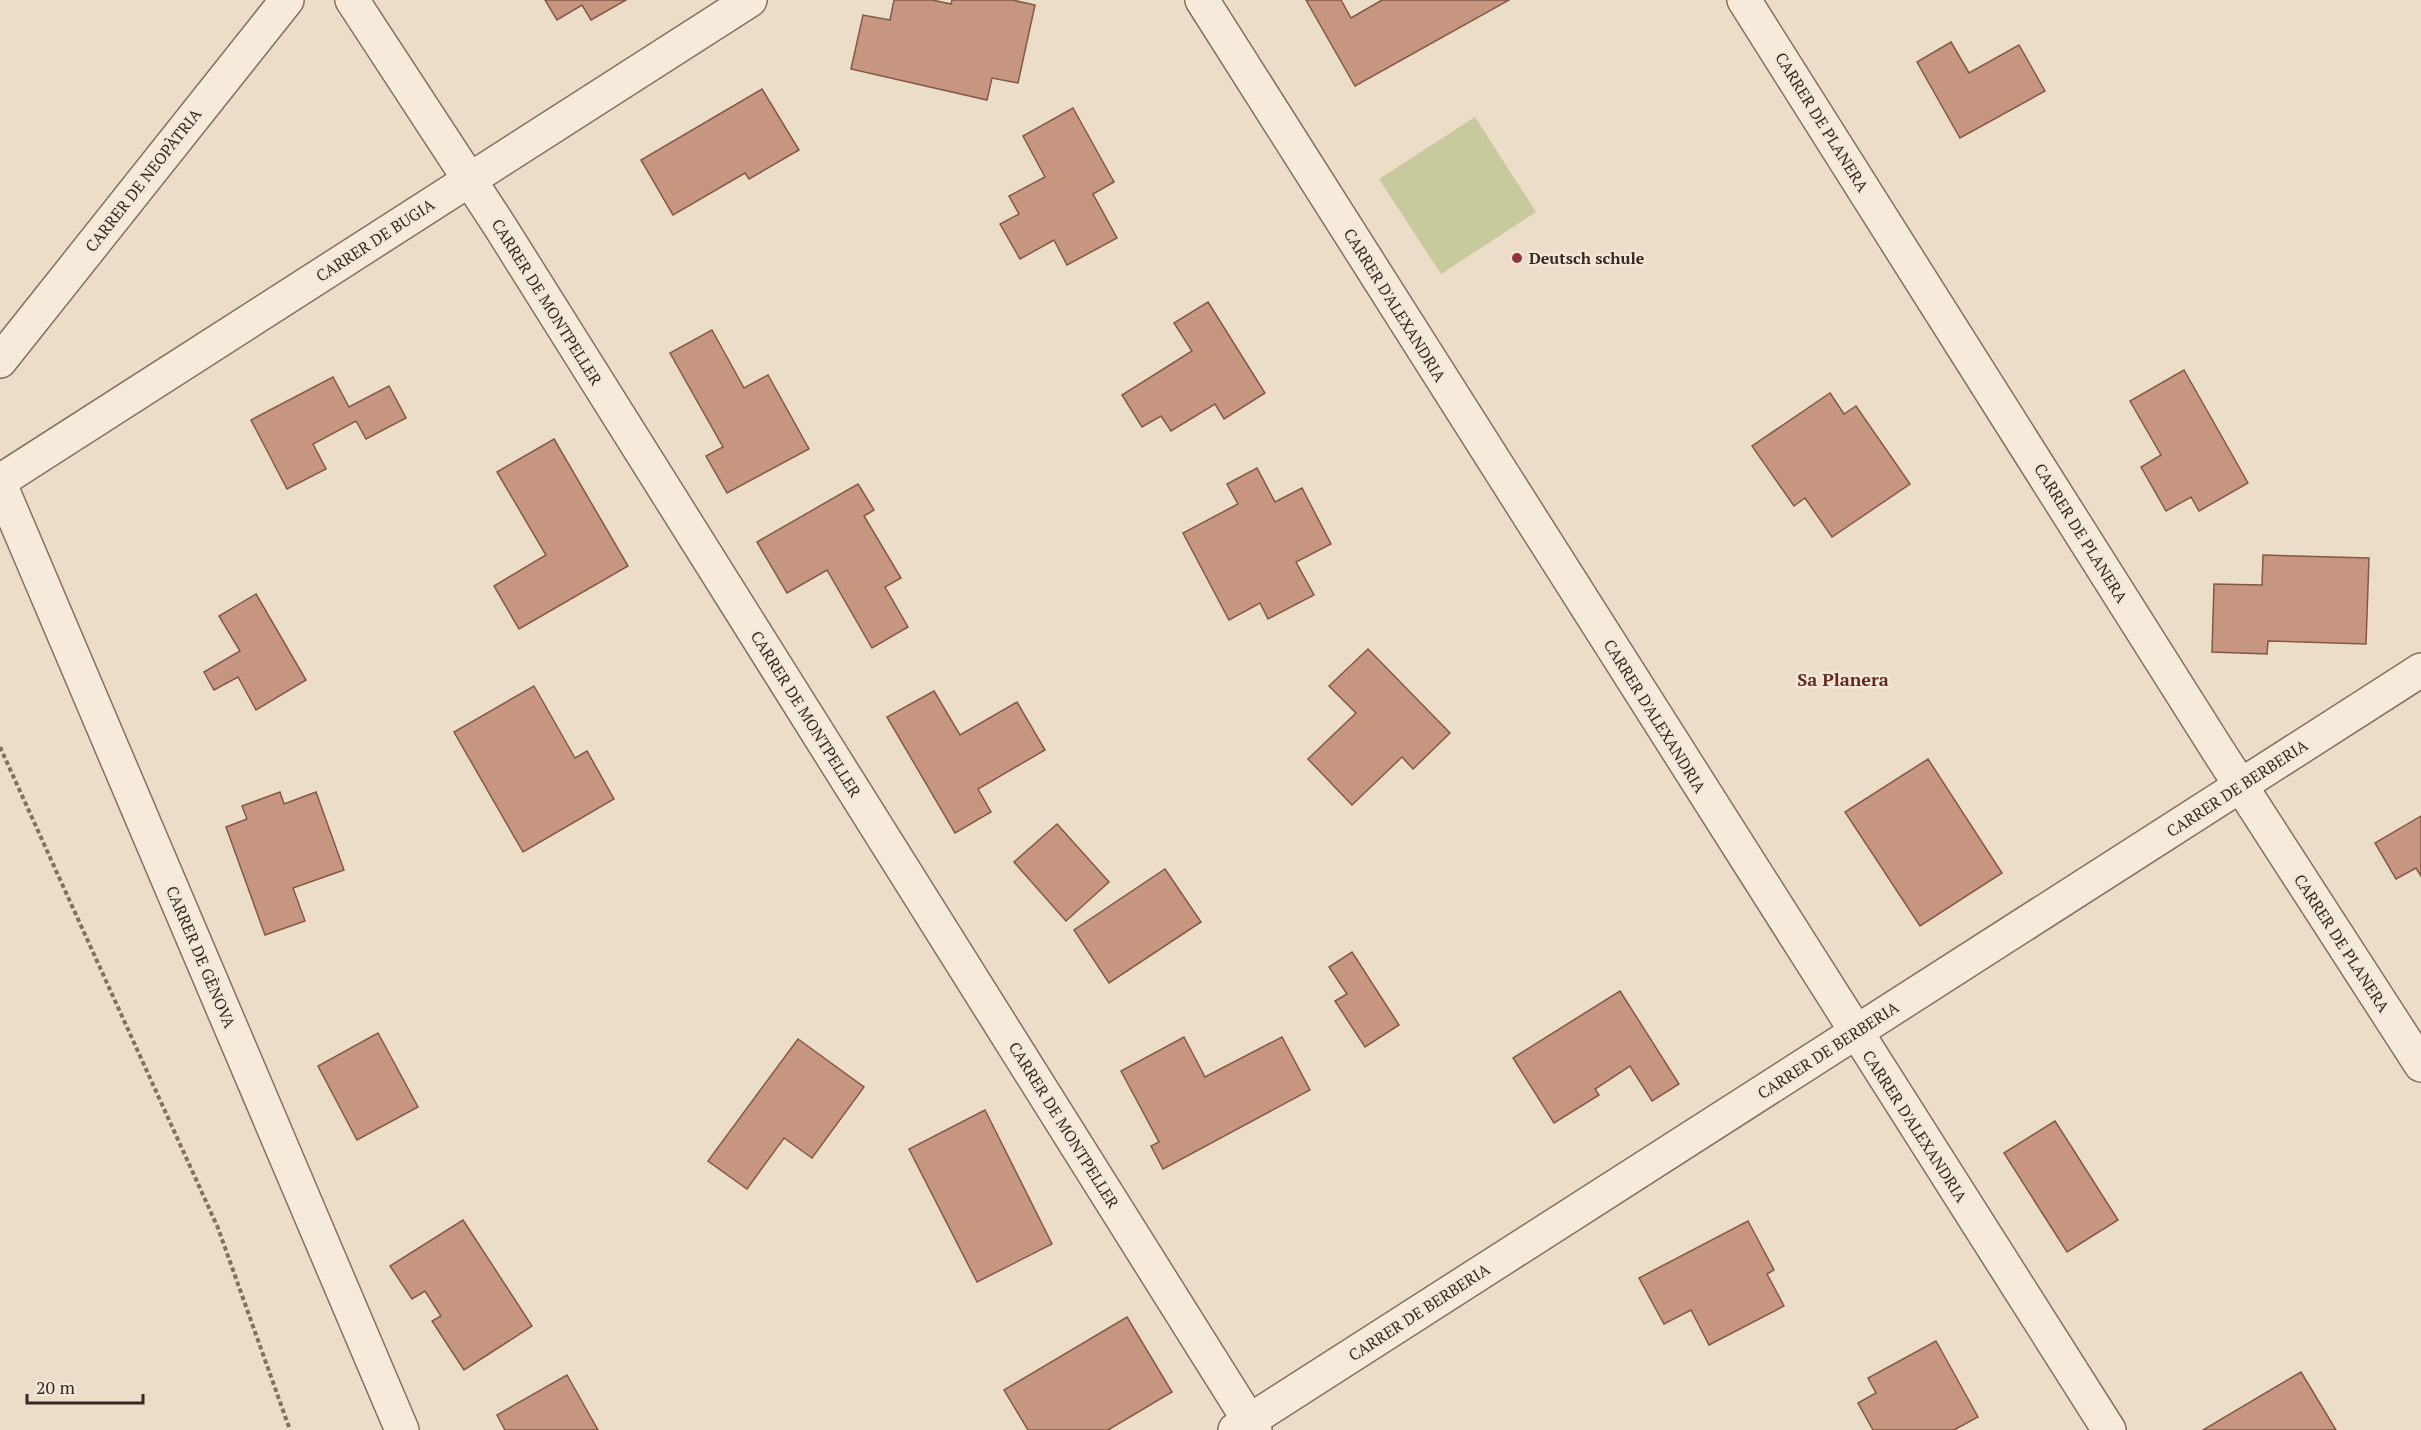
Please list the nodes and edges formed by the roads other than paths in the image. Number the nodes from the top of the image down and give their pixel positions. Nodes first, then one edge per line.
1 (287, 0) edge
2 (352, 0) edge
3 (750, 0) edge
4 (1202, 0) edge
5 (1744, 0) edge
6 (470, 179) junction
7 (0, 361) edge
8 (0, 482) edge
9 (2421, 670) edge
10 (2240, 786) junction
11 (1855, 1032) junction
12 (2421, 1065) edge
13 (1247, 1427) edge
14 (402, 1430) edge
15 (2109, 1430) edge

1 - 7 street, CARRER DE NEOPÀTRIA
2 - 6 street, CARRER DE MONTPELLER
3 - 6 street, CARRER DE BUGIA
4 - 11 street, CARRER D'ALEXANDRIA
5 - 10 street, CARRER DE PLANERA
6 - 8 street, CARRER DE BUGIA
6 - 13 street, CARRER DE MONTPELLER
8 - 14 street, CARRER DE GÈNOVA
9 - 10 street, CARRER DE BERBERIA
10 - 11 street, CARRER DE BERBERIA
10 - 12 street, CARRER DE PLANERA
11 - 13 street, CARRER DE BERBERIA
11 - 15 street, CARRER D'ALEXANDRIA

